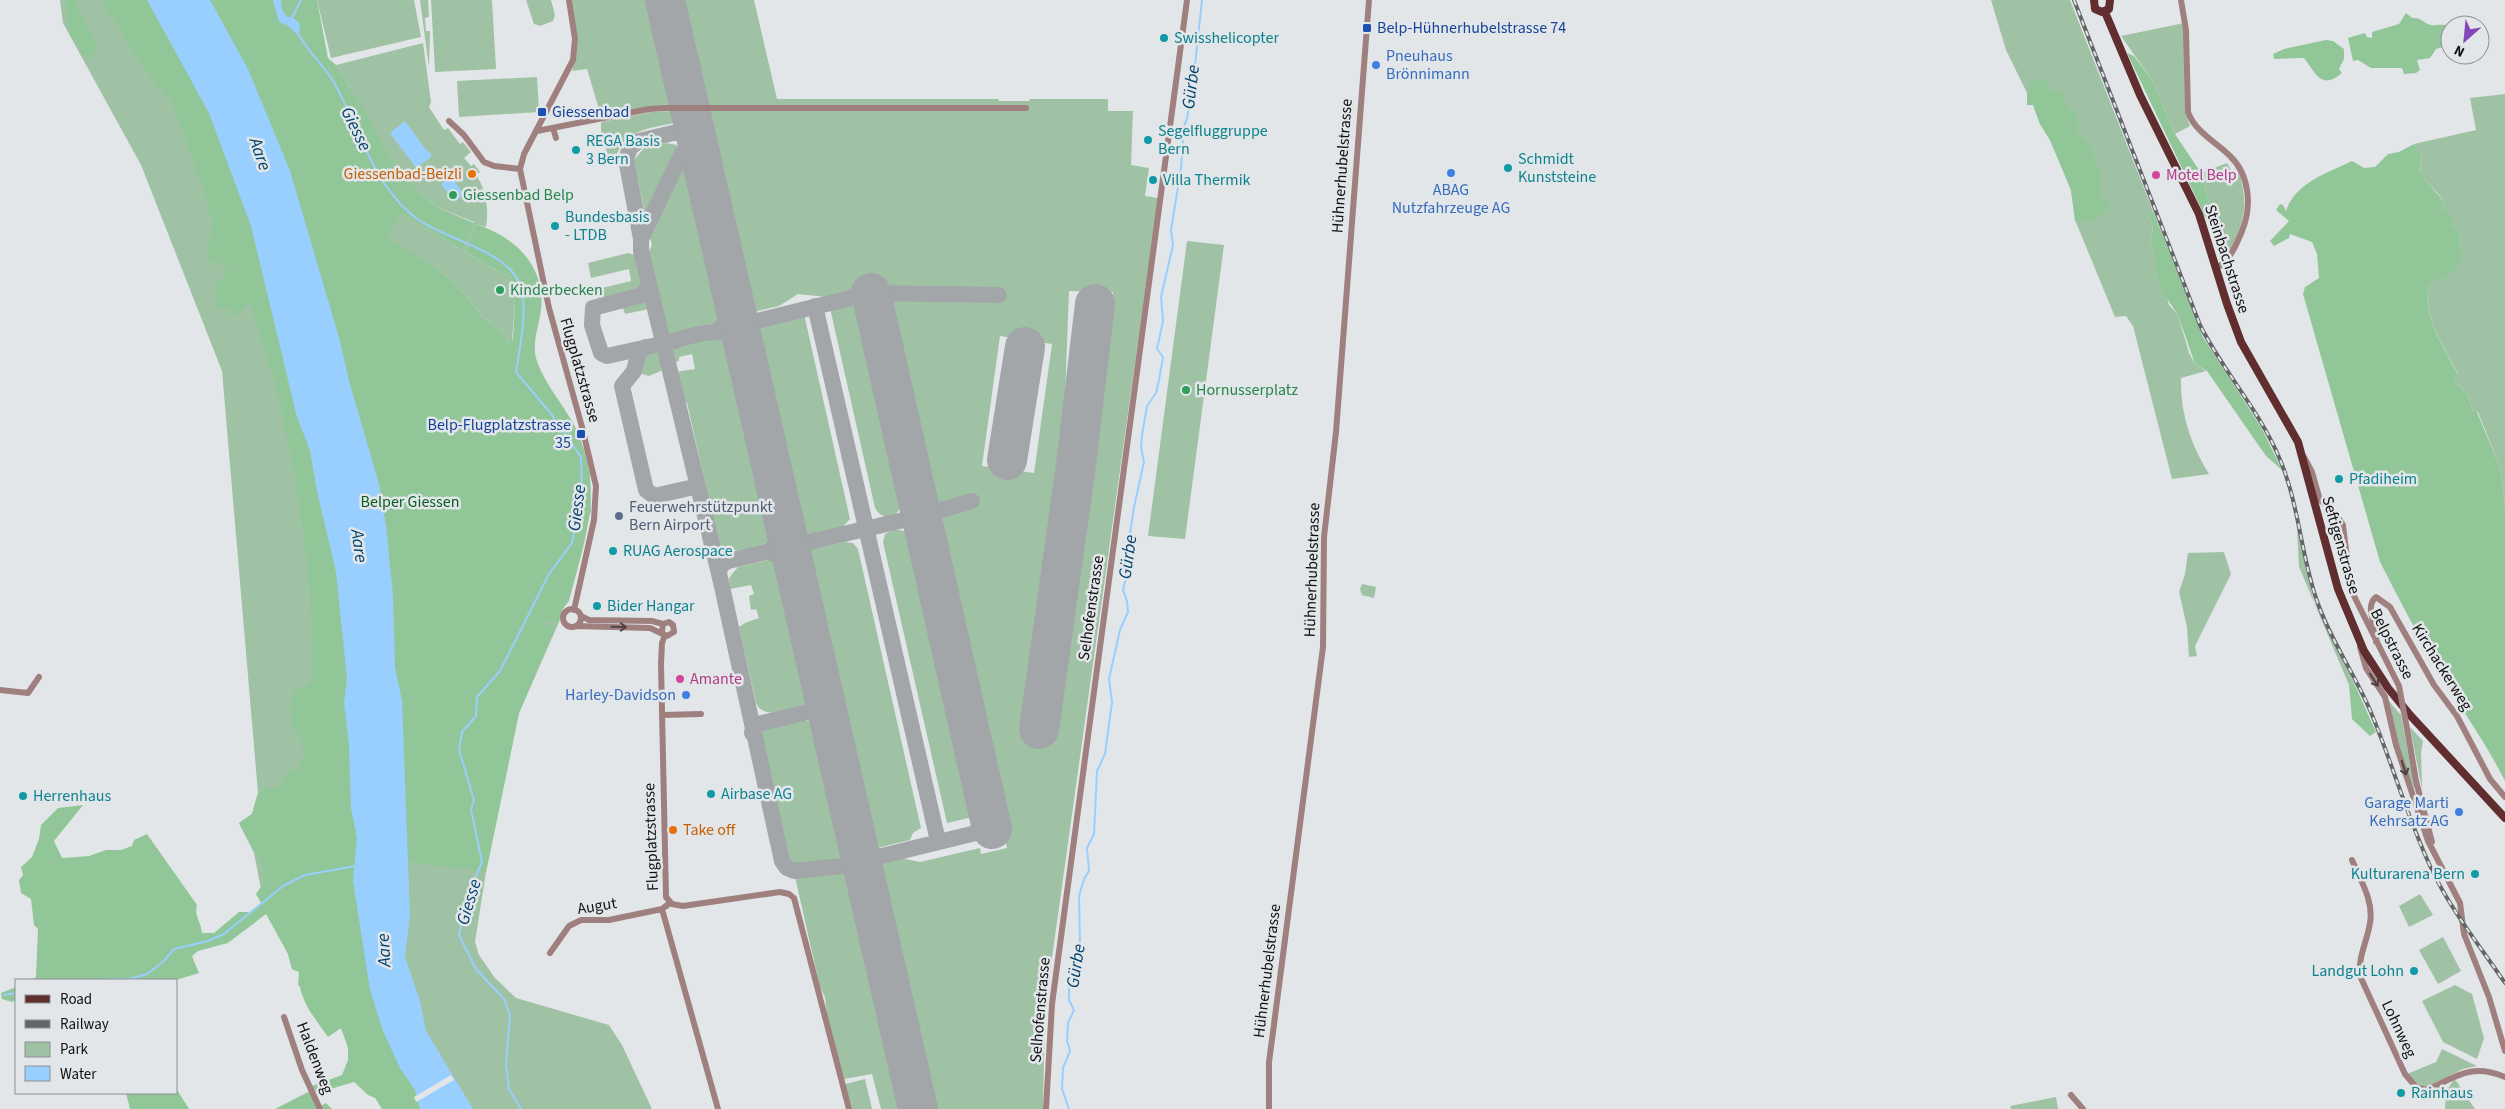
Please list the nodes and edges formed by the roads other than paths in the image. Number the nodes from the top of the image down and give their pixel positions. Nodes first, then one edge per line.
1 (569, 0) edge
2 (1187, 0) edge
3 (1369, 0) edge
4 (2094, 0) edge
5 (2110, 0) edge
6 (2181, 0) edge
7 (2105, 12) junction
8 (1026, 108) dead end
9 (449, 122) dead end
10 (553, 128) junction
11 (537, 131) junction
12 (556, 138) dead end
13 (520, 169) junction
14 (2217, 268) junction
15 (2303, 456) junction
16 (574, 610) junction
17 (581, 616) junction
18 (664, 624) junction
19 (576, 626) junction
20 (663, 633) junction
21 (2358, 638) junction
22 (2376, 642) junction
23 (39, 677) dead end
24 (0, 690) edge
25 (701, 714) dead end
26 (663, 715) junction
27 (2505, 797) edge
28 (2505, 818) edge
29 (2435, 856) junction
30 (2352, 860) dead end
31 (670, 903) junction
32 (662, 909) junction
33 (550, 953) dead end
34 (284, 1017) dead end
35 (2505, 1051) edge
36 (2505, 1076) edge
37 (2071, 1095) dead end
38 (320, 1109) edge
39 (718, 1109) edge
40 (849, 1109) edge
41 (1046, 1109) edge
42 (1269, 1109) edge
43 (2083, 1109) edge

1 - 11 street
2 - 41 street, Selhofenstrasse
3 - 42 street, Hühnerhubelstrasse
4 - 7 main road, Steinbachstrasse
5 - 7 main road
6 - 14 street
7 - 14 main road, Steinbachstrasse
8 - 10 street
9 - 13 street
10 - 11 street
10 - 12 street
11 - 13 street
13 - 16 street, Flugplatzstrasse
14 - 15 main road, Steinbachstrasse
15 - 21 main road, Seftigenstrasse
15 - 22 street, Belpstrasse
16 - 17 street
16 - 19 street
17 - 18 street
17 - 19 street
18 - 20 street
18 - 20 street
19 -> 20 street
20 - 26 street, Flugplatzstrasse
21 - 28 main road, Seftigenstrasse
21 -> 29 street, Belpstrasse
22 - 27 street, Kirchackerweg
22 - 29 street, Belpstrasse, bridge
23 - 24 street
25 - 26 street
26 - 31 street, Flugplatzstrasse
29 - 35 street, Belpstrasse
30 - 36 street, Lohnweg
31 - 32 street
31 - 40 street, Flugplatzstrasse
32 - 33 street, Augut
32 - 39 street
34 - 38 street, Haldenweg
37 - 43 street

